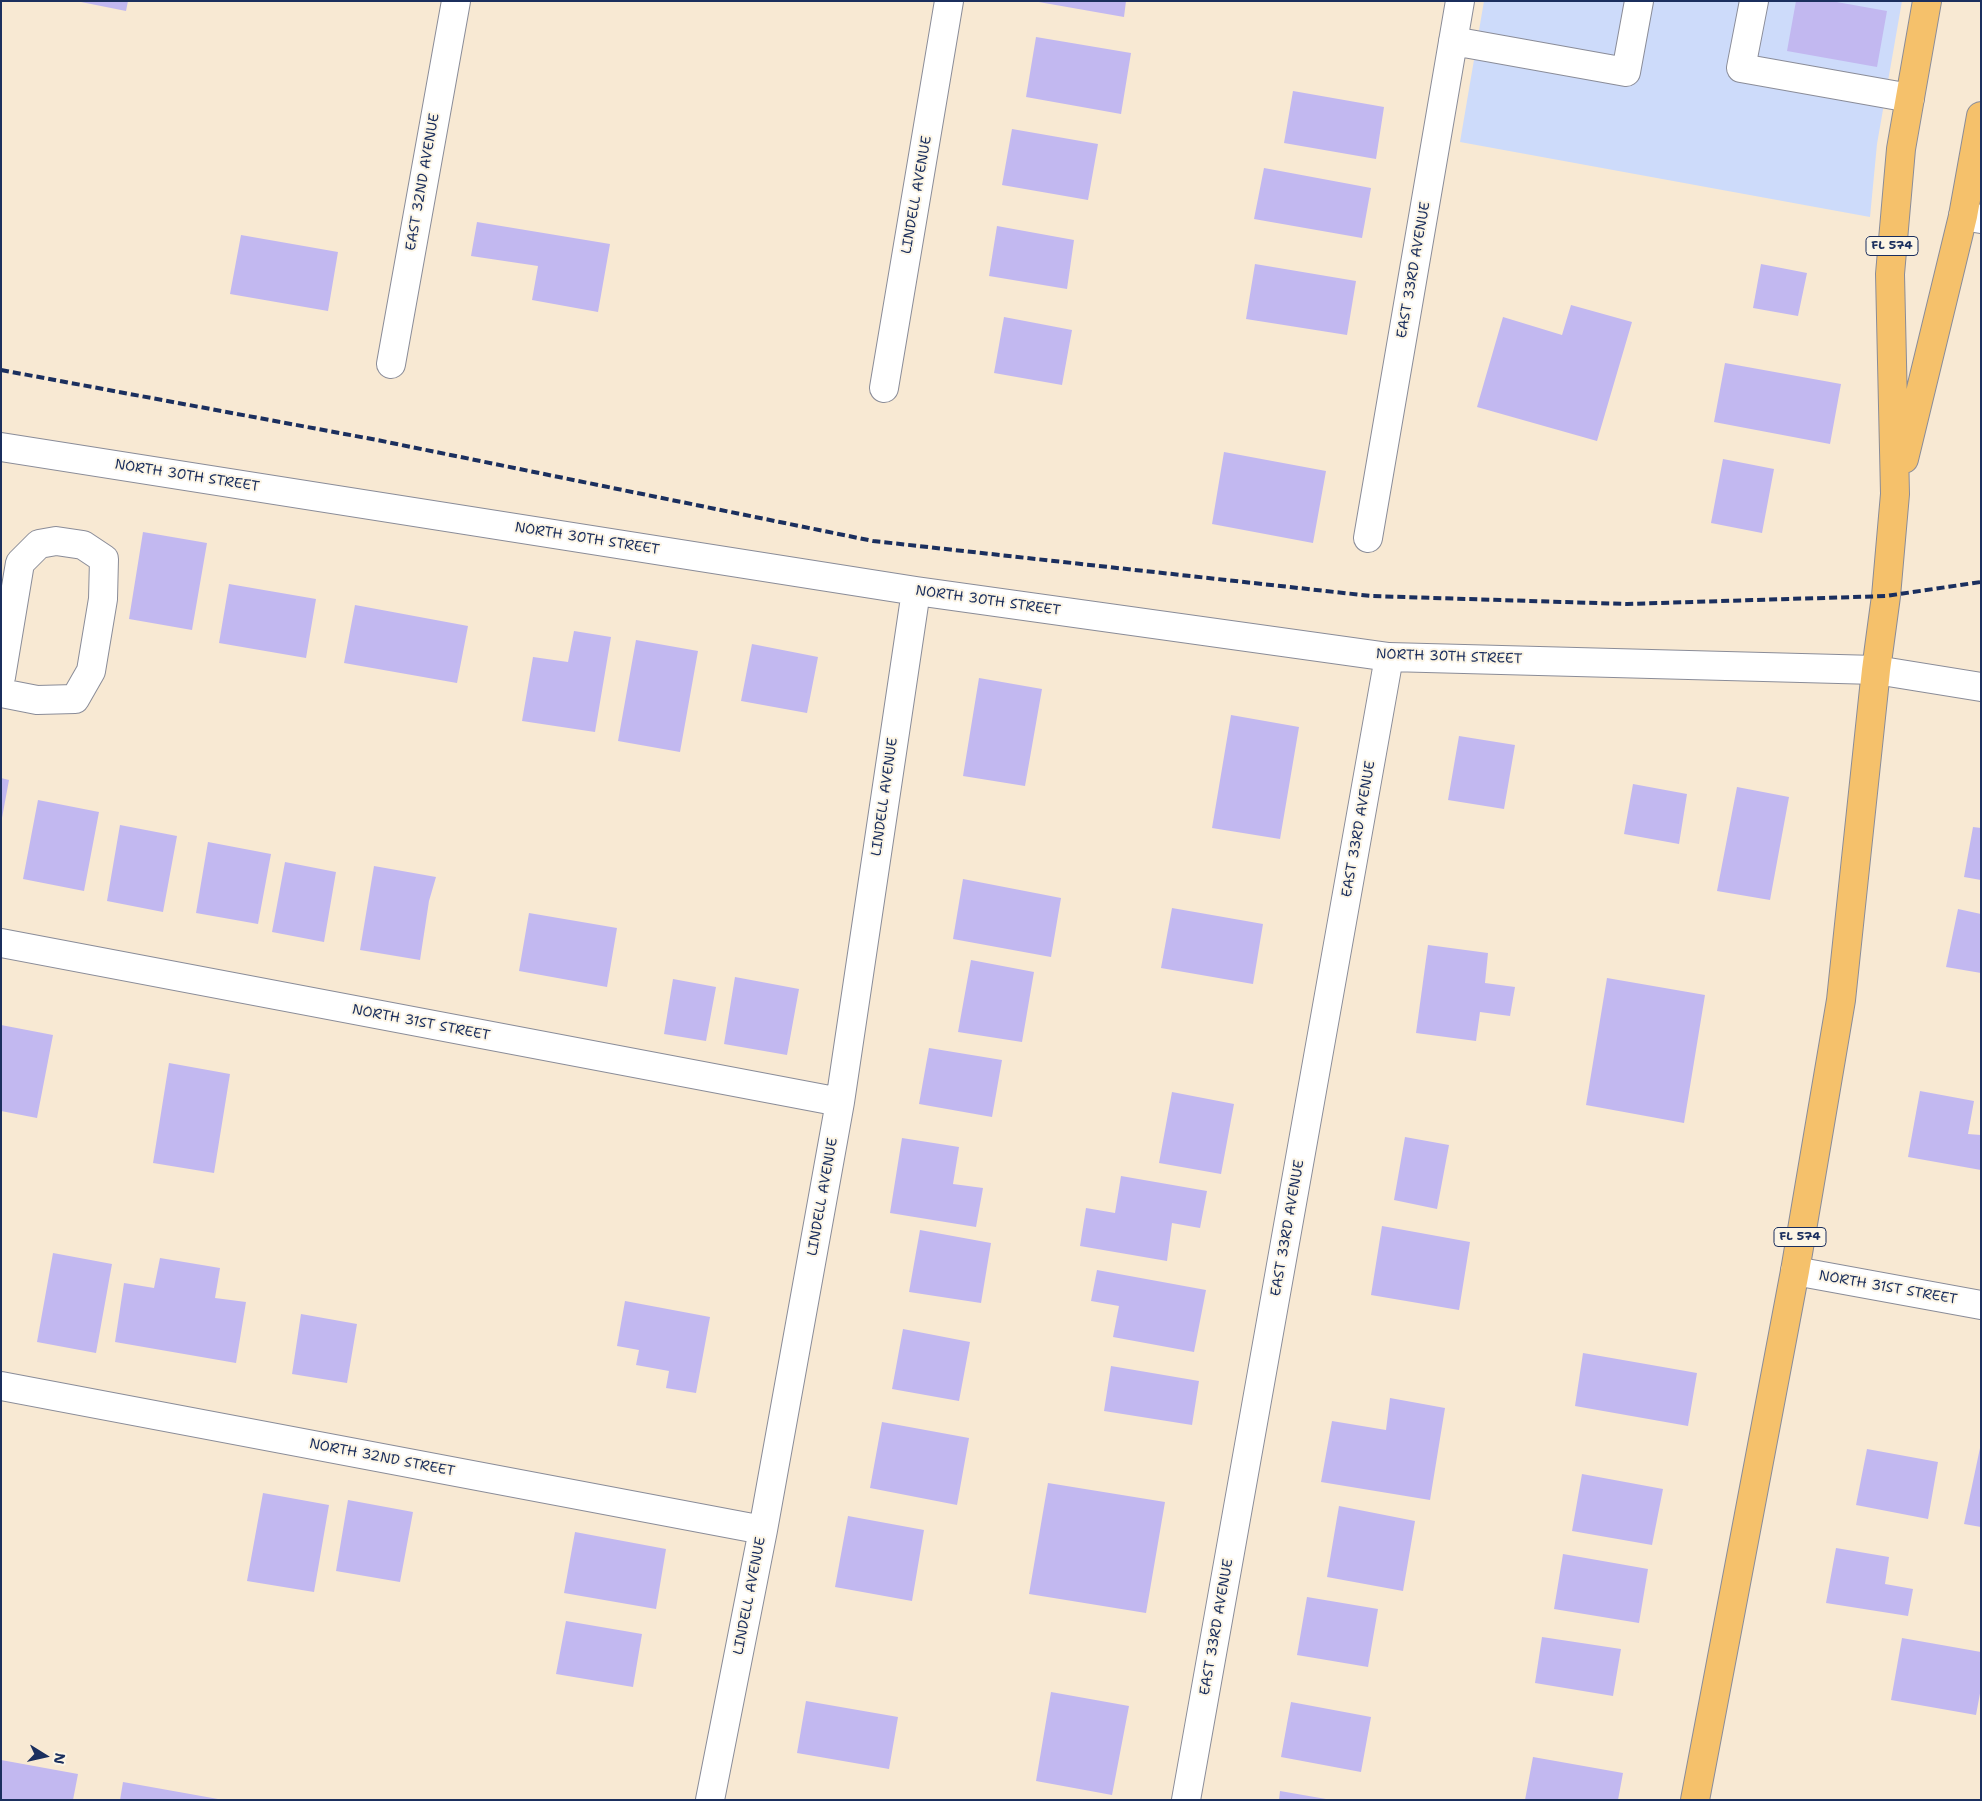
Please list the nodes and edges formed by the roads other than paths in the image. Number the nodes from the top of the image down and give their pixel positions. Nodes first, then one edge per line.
1 (456, 1) edge
2 (949, 1) edge
3 (1460, 1) edge
4 (1639, 1) edge
5 (1754, 1) edge
6 (1927, 1) edge
7 (1453, 41) junction
8 (1910, 98) junction
9 (1981, 116) edge
10 (1972, 218) edge
11 (391, 364) dead end
12 (884, 388) dead end
13 (1, 447) edge
14 (1895, 494) junction
15 (1368, 538) dead end
16 (916, 591) junction
17 (1389, 657) junction
18 (1876, 670) junction
19 (1, 677) edge
20 (1981, 687) edge
21 (1, 692) edge
22 (1, 943) edge
23 (840, 1102) junction
24 (1795, 1271) junction
25 (1981, 1305) edge
26 (1, 1386) edge
27 (763, 1530) junction
28 (710, 1800) edge
29 (1186, 1800) edge
30 (1695, 1800) edge

1 - 11 street, EAST 32ND AVENUE
2 - 12 street, LINDELL AVENUE
3 - 7 street, EAST 33RD AVENUE
4 - 7 street
5 - 8 street
6 - 8 main road, FL 574
7 - 15 street, EAST 33RD AVENUE
8 - 14 main road, FL 574
9 - 10 main road, FL 574
10 - 14 main road, FL 574
13 - 16 street, NORTH 30TH STREET
14 - 18 main road, FL 574
16 - 17 street, NORTH 30TH STREET
16 - 23 street, LINDELL AVENUE
17 - 18 street, NORTH 30TH STREET
17 - 29 street, EAST 33RD AVENUE
18 - 20 street, NORTH 30TH STREET
18 - 24 main road, FL 574
19 - 21 street
22 - 23 street, NORTH 31ST STREET
23 - 27 street, LINDELL AVENUE
24 - 25 street, NORTH 31ST STREET
24 - 30 main road, FL 574
26 - 27 street, NORTH 32ND STREET
27 - 28 street, LINDELL AVENUE

